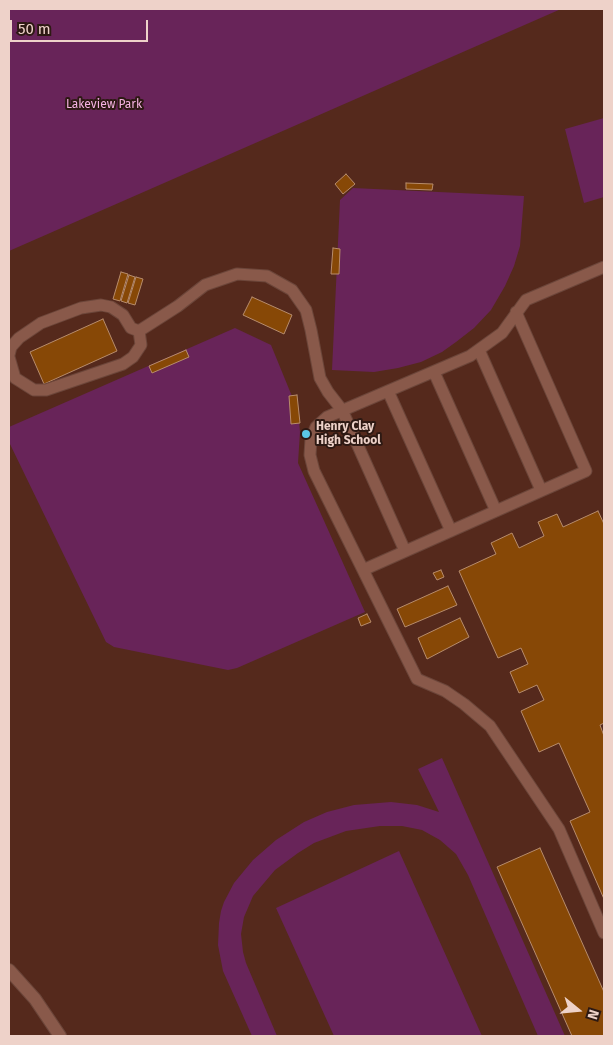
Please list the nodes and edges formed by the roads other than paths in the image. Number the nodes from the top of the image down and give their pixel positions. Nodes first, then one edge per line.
1 (604, 266) edge
2 (516, 312) junction
3 (138, 331) junction
4 (479, 350) junction
5 (9, 356) edge
6 (434, 372) junction
7 (388, 391) junction
8 (342, 410) junction
9 (541, 490) junction
10 (496, 511) junction
11 (451, 531) junction
12 (405, 551) junction
13 (363, 570) junction
14 (604, 933) edge
15 (9, 970) edge
16 (60, 1036) edge

1 - 2 lane
2 - 4 lane
2 - 9 lane
3 - 5 lane
3 - 5 lane
3 - 8 lane
4 - 6 lane
4 - 9 lane
6 - 7 lane
6 - 10 lane
7 - 8 lane
7 - 11 lane
8 - 12 lane
8 - 13 lane
9 - 10 lane
10 - 11 lane
11 - 12 lane
12 - 13 lane
13 - 14 lane
15 - 16 street

